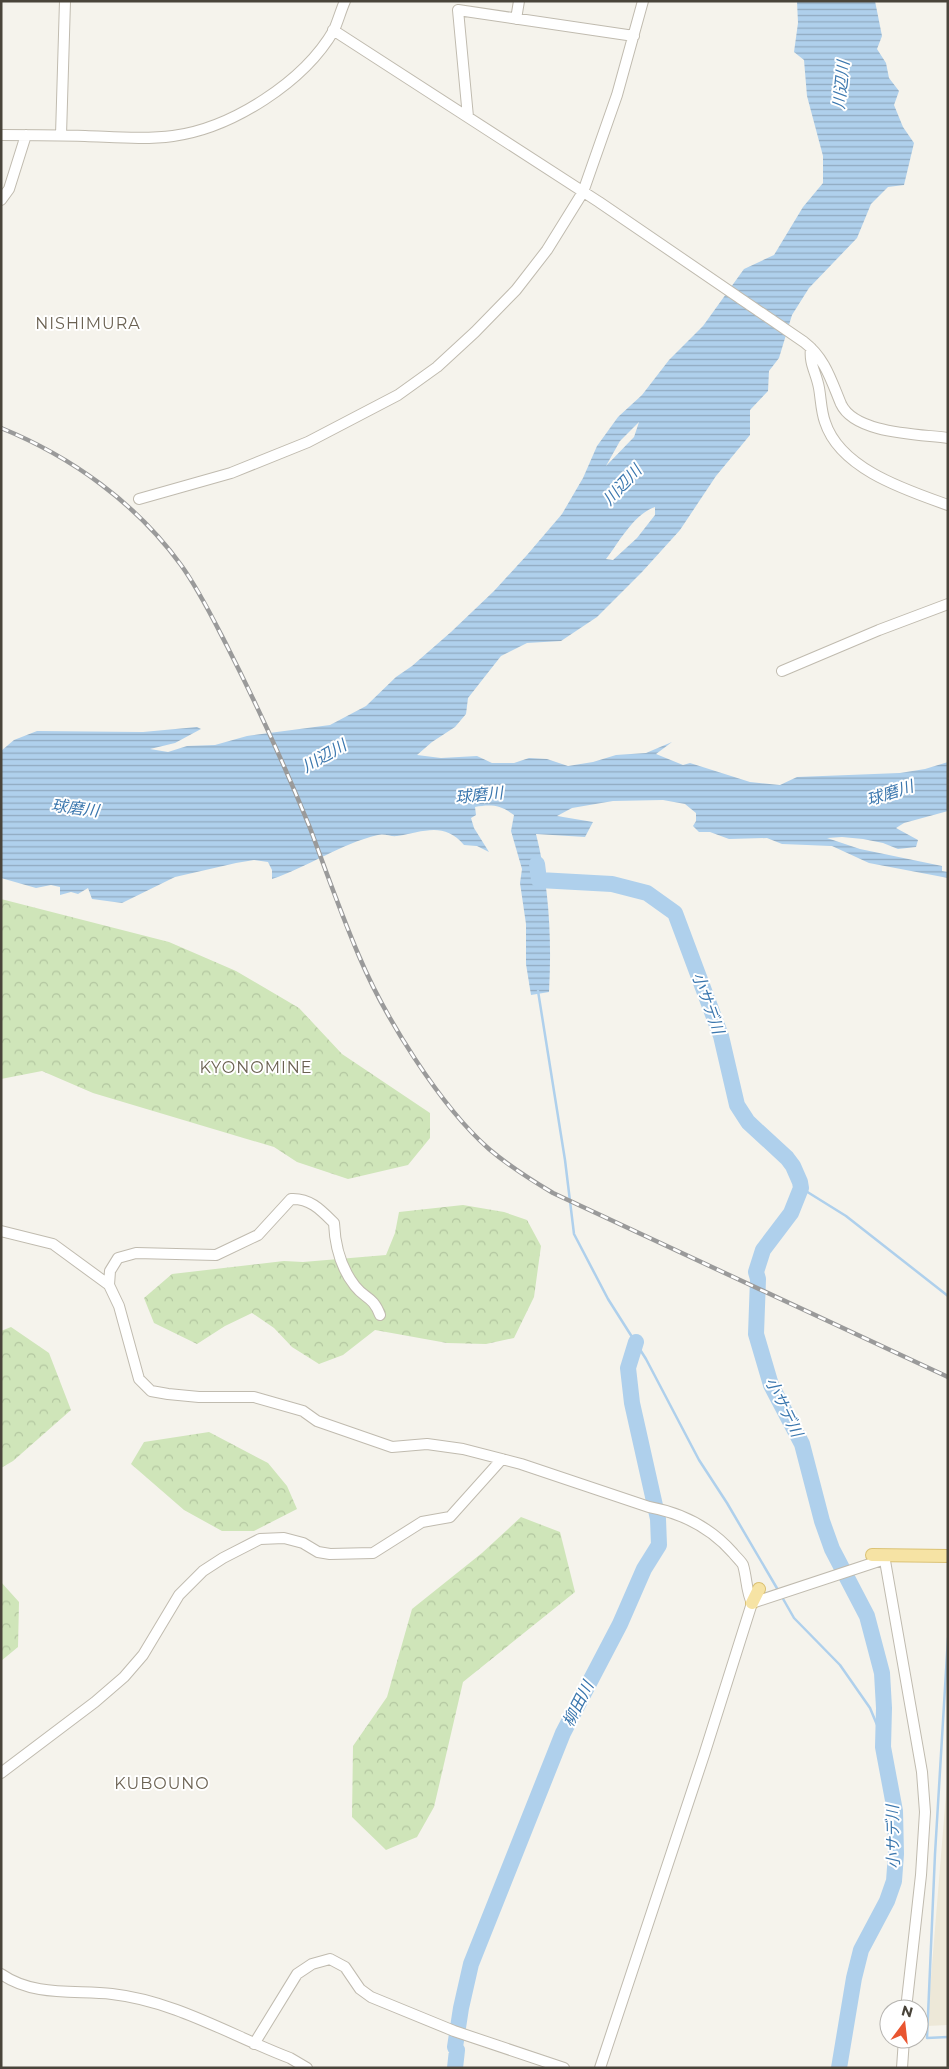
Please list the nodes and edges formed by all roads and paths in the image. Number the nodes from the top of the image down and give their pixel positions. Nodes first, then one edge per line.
1 (65, 1) edge
2 (345, 1) edge
3 (518, 1) edge
4 (643, 1) edge
5 (516, 19) junction
6 (334, 30) junction
7 (634, 36) junction
8 (468, 117) junction
9 (1, 135) edge
10 (26, 135) junction
11 (61, 135) junction
12 (583, 192) junction
13 (1, 200) edge
14 (808, 345) junction
15 (948, 438) edge
16 (139, 499) dead end
17 (948, 505) edge
18 (948, 604) edge
19 (782, 671) dead end
20 (1, 1231) edge
21 (109, 1285) junction
22 (380, 1315) dead end
23 (502, 1459) junction
24 (878, 1555) junction
25 (945, 1556) edge
26 (759, 1589) dead end
27 (752, 1603) junction
28 (1, 1773) edge
29 (1, 1974) edge
30 (907, 1999) edge
31 (254, 2044) junction
32 (903, 2049) edge
33 (308, 2068) edge
34 (564, 2068) edge
35 (600, 2068) edge
36 (902, 2068) edge

1 - 11 street
2 - 6 street
3 - 5 street
4 - 7 street
5 - 7 street
5 - 8 street
6 - 8 street
6 - 11 street
7 - 12 street
8 - 12 street
9 - 10 street
10 - 11 street
10 - 13 street
12 - 14 street
12 - 16 street
14 - 15 street
14 - 17 street
18 - 19 street
20 - 21 street
21 - 22 street
21 - 23 street
23 - 27 street
23 - 28 street
24 - 25 main road
24 - 27 street
24 - 30 street
26 - 27 main road
27 - 35 street
29 - 31 street
31 - 33 street
31 - 34 street
32 - 36 street

